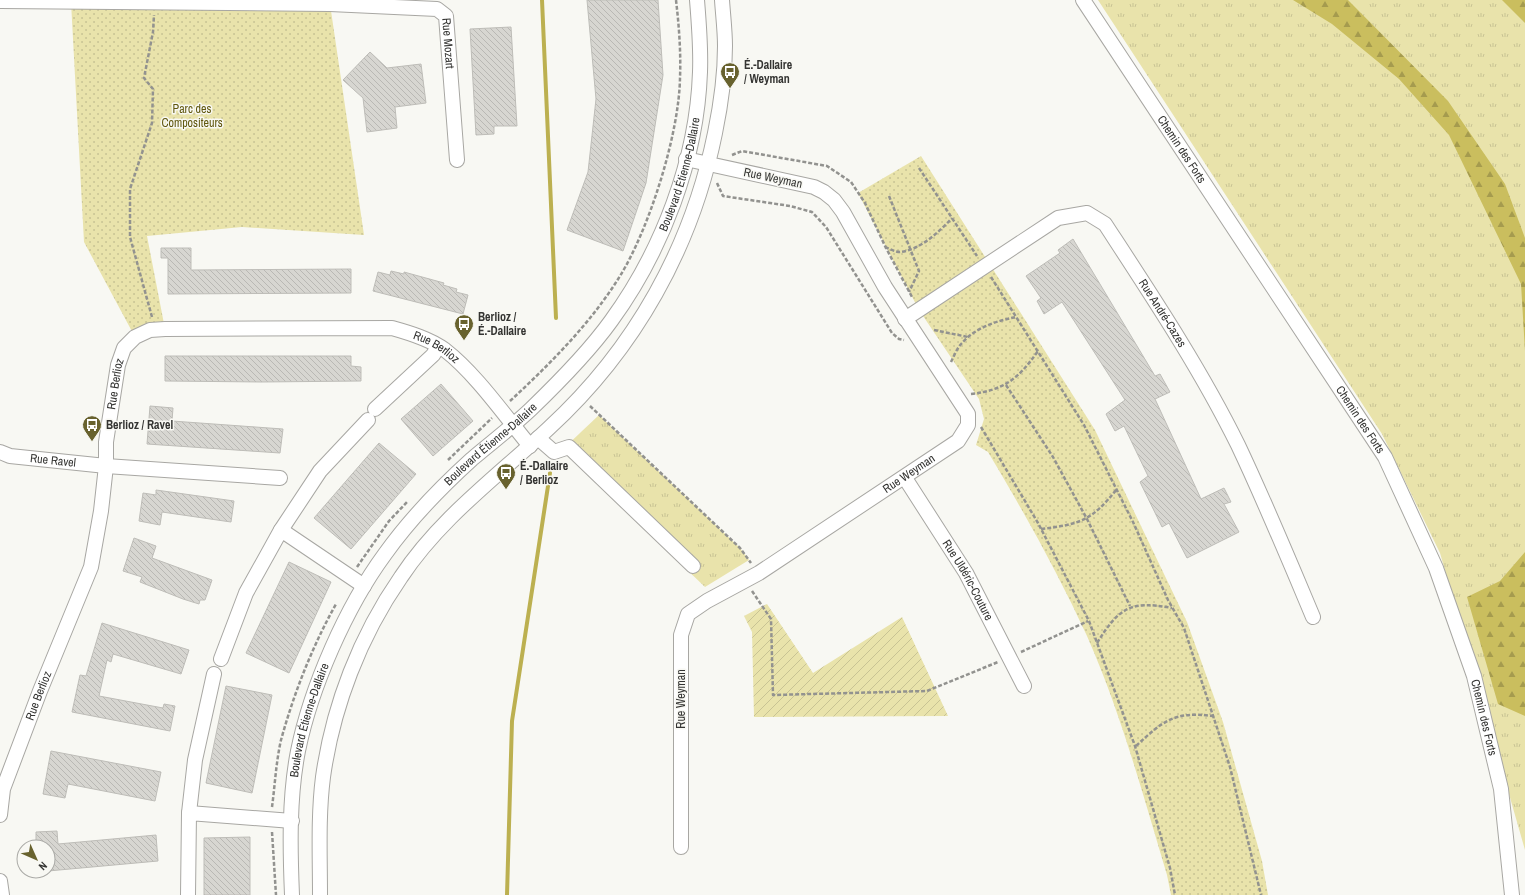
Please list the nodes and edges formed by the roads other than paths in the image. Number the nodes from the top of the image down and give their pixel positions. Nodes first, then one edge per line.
1 (697, 0) edge
2 (722, 0) edge
3 (1083, 0) edge
4 (0, 1) edge
5 (152, 1) edge
6 (330, 2) edge
7 (686, 159) junction
8 (457, 160) dead end
9 (709, 164) junction
10 (905, 319) junction
11 (438, 347) junction
12 (513, 425) junction
13 (534, 442) junction
14 (0, 452) edge
15 (106, 466) junction
16 (280, 478) dead end
17 (904, 478) junction
18 (281, 530) junction
19 (693, 566) dead end
20 (364, 586) junction
21 (1314, 618) dead end
22 (221, 659) dead end
23 (214, 674) dead end
24 (1024, 686) dead end
25 (189, 813) junction
26 (0, 815) edge
27 (292, 821) junction
28 (681, 847) dead end
29 (0, 882) edge
30 (2, 895) edge
31 (188, 895) edge
32 (292, 895) edge
33 (320, 895) edge
34 (1512, 895) edge

1 - 7 street, Boulevard Étienne-Dallaire
2 - 9 street, Boulevard Étienne-Dallaire
3 - 34 street, Chemin des Forts
4 - 5 street, Rue Mozart
5 - 6 street, Rue Mozart
6 - 8 street, Rue Mozart
7 - 9 street, Rue Weyman
7 - 12 street, Boulevard Étienne-Dallaire
9 - 10 street, Rue Weyman
9 - 13 street, Boulevard Étienne-Dallaire
10 - 17 street, Rue Weyman
10 - 21 street, Rue André-Cazes
11 - 12 street, Rue Berlioz
11 - 15 street, Rue Berlioz
11 - 18 street
12 - 13 street, Rue Berlioz
12 - 20 street, Boulevard Étienne-Dallaire
13 - 19 street, Rue Berlioz
13 - 33 street, Boulevard Étienne-Dallaire
14 - 15 street, Rue Ravel
15 - 16 street, Rue Ravel
15 - 26 street, Rue Berlioz
17 - 24 street, Rue Uldéric-Couture
17 - 28 street, Rue Weyman
18 - 20 street
18 - 22 street
20 - 27 street, Boulevard Étienne-Dallaire
23 - 25 street
25 - 27 street
25 - 31 street
27 - 32 street, Boulevard Étienne-Dallaire
29 - 30 street

